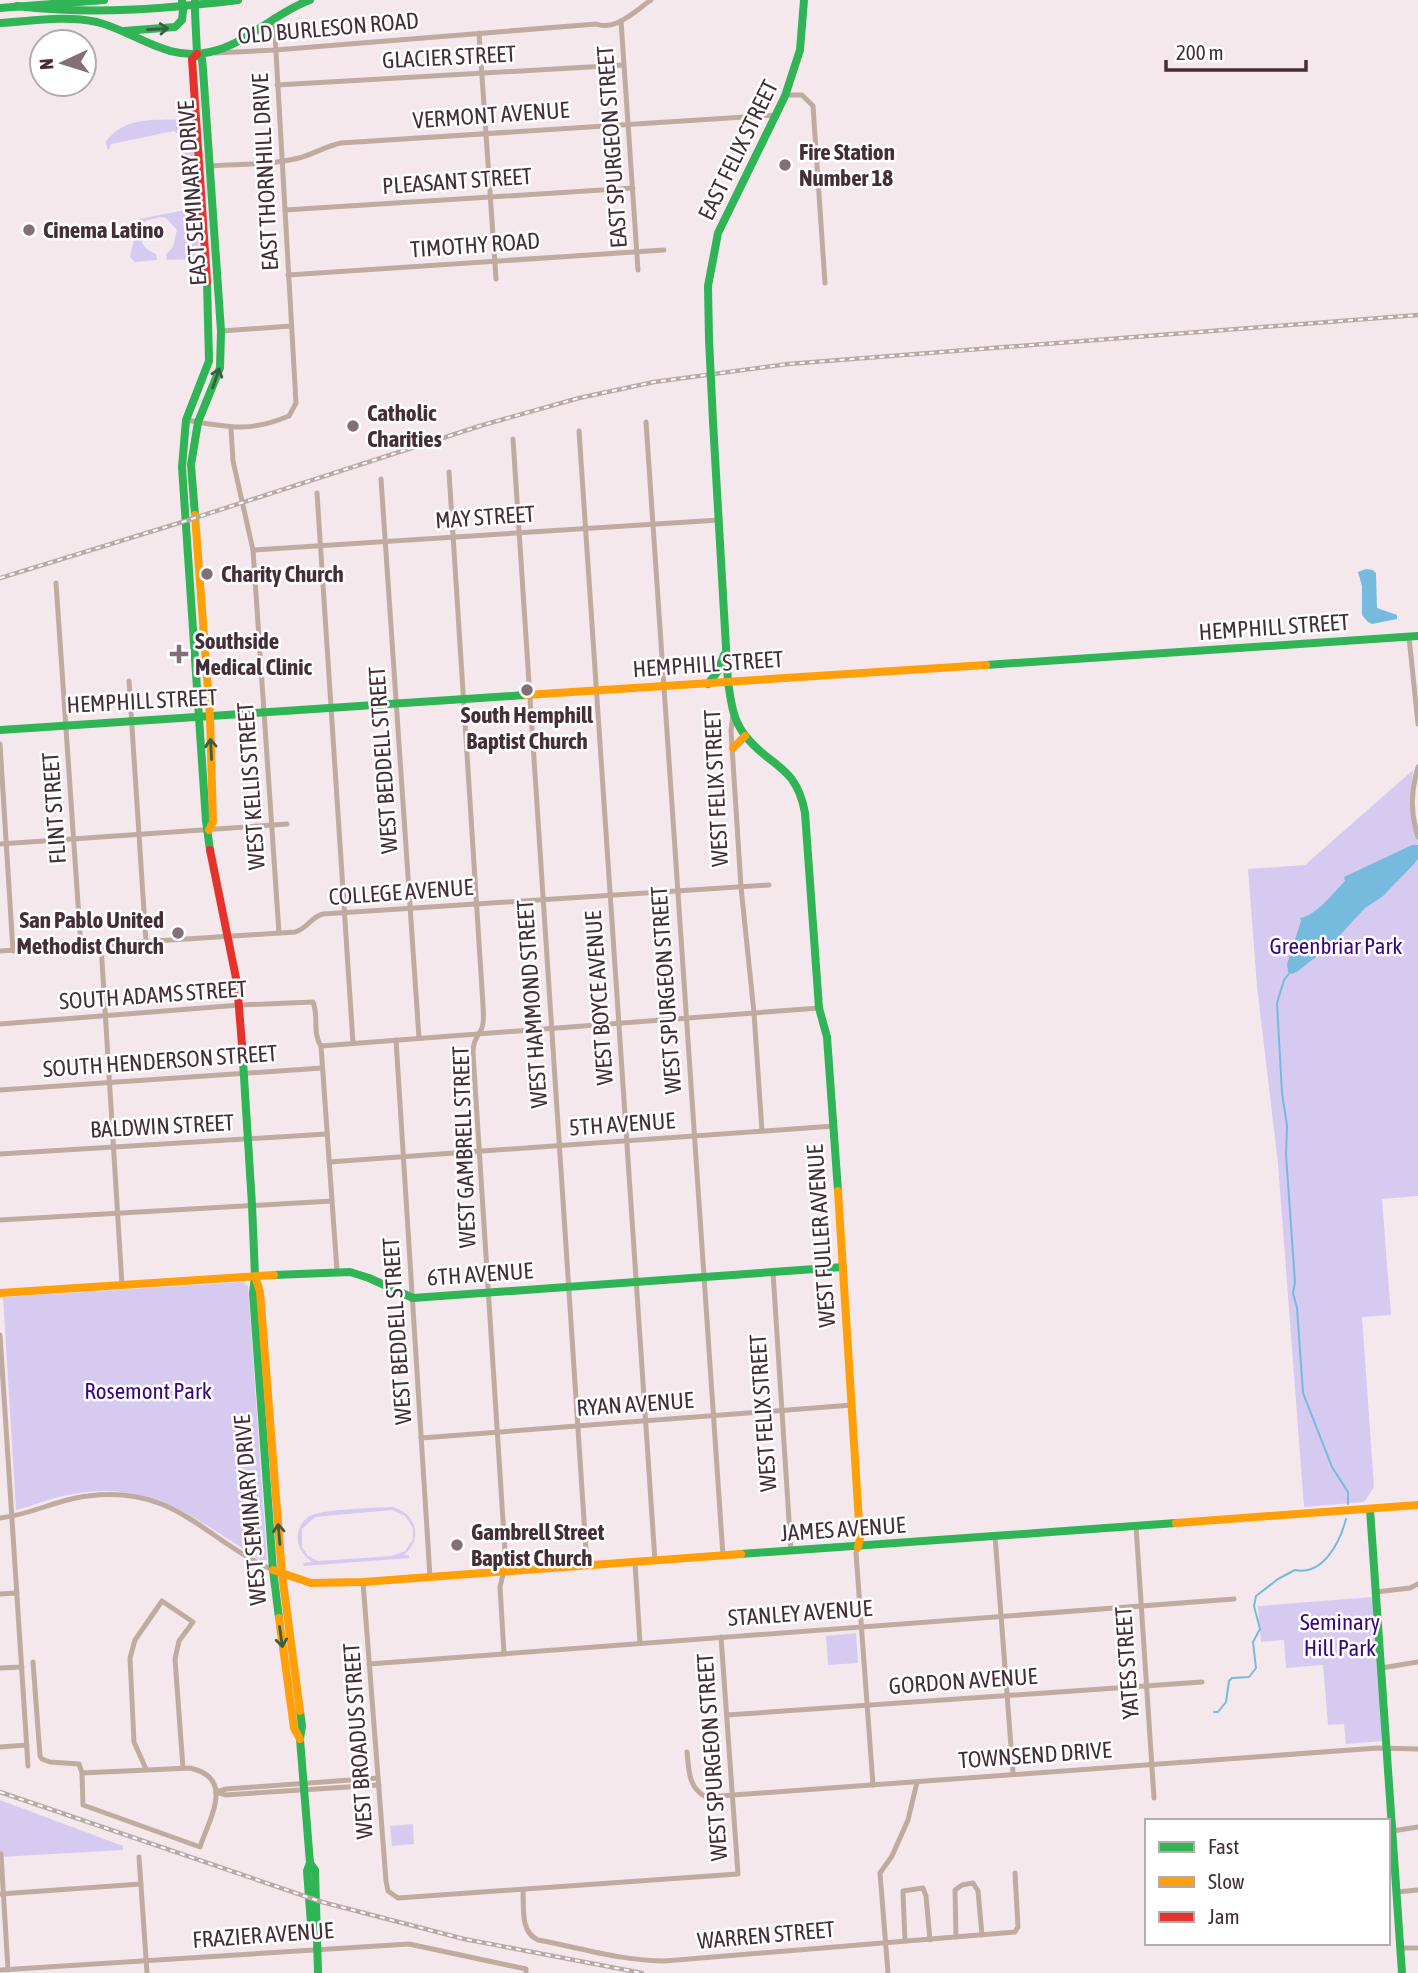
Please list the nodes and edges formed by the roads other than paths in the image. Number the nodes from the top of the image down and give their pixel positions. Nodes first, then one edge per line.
1 (104, 0) edge
2 (182, 0) edge
3 (195, 0) edge
4 (238, 0) edge
5 (310, 0) edge
6 (651, 0) edge
7 (804, 0) edge
8 (18, 6) junction
9 (0, 8) edge
10 (274, 16) junction
11 (621, 21) junction
12 (0, 23) edge
13 (121, 32) junction
14 (479, 33) junction
15 (275, 50) junction
16 (209, 52) junction
17 (197, 54) junction
18 (624, 65) junction
19 (481, 73) junction
20 (277, 85) junction
21 (787, 95) junction
22 (196, 115) junction
23 (778, 115) junction
24 (628, 124) junction
25 (486, 133) junction
26 (209, 149) junction
27 (282, 161) junction
28 (210, 166) junction
29 (633, 188) junction
30 (490, 197) junction
31 (285, 210) junction
32 (214, 224) junction
33 (664, 250) dead end
34 (637, 251) junction
35 (494, 261) junction
36 (205, 263) junction
37 (638, 270) dead end
38 (288, 275) junction
39 (496, 279) dead end
40 (825, 283) dead end
41 (218, 292) junction
42 (209, 310) junction
43 (707, 317) joint
44 (291, 326) junction
45 (221, 331) junction
46 (186, 420) junction
47 (198, 422) junction
48 (646, 422) dead end
49 (231, 429) junction
50 (579, 431) dead end
51 (513, 439) dead end
52 (449, 472) dead end
53 (381, 479) dead end
54 (317, 493) dead end
55 (719, 520) junction
56 (652, 524) junction
57 (585, 527) junction
58 (519, 532) junction
59 (453, 536) junction
60 (385, 541) junction
61 (320, 545) junction
62 (253, 550) junction
63 (56, 583) dead end
64 (192, 620) junction
65 (203, 622) junction
66 (1414, 637) edge
67 (726, 649) junction
68 (129, 681) dead end
69 (728, 682) junction
70 (708, 684) junction
71 (663, 687) junction
72 (596, 691) junction
73 (530, 695) junction
74 (463, 700) junction
75 (396, 704) junction
76 (331, 708) junction
77 (264, 713) junction
78 (733, 713) junction
79 (199, 717) junction
80 (210, 717) junction
81 (132, 721) junction
82 (1418, 724) edge
83 (66, 725) junction
84 (0, 730) edge
85 (745, 736) junction
86 (0, 744) edge
87 (733, 748) junction
88 (1418, 767) edge
89 (287, 824) dead end
90 (271, 825) junction
91 (209, 830) junction
92 (139, 834) junction
93 (1417, 834) edge
94 (74, 839) junction
95 (3, 844) edge
96 (769, 885) dead end
97 (741, 887) junction
98 (677, 891) junction
99 (610, 895) junction
100 (543, 900) junction
101 (476, 904) junction
102 (410, 908) junction
103 (344, 912) junction
104 (279, 933) junction
105 (229, 937) junction
106 (146, 943) junction
107 (101, 945) junction
108 (81, 947) junction
109 (0, 951) edge
110 (13, 951) junction
111 (240, 1005) junction
112 (819, 1008) junction
113 (754, 1013) junction
114 (105, 1016) junction
115 (687, 1018) junction
116 (619, 1023) junction
117 (0, 1024) edge
118 (552, 1028) junction
119 (477, 1034) junction
120 (419, 1038) junction
121 (397, 1040) junction
122 (353, 1043) junction
123 (321, 1046) junction
124 (322, 1068) junction
125 (244, 1072) junction
126 (109, 1083) junction
127 (0, 1090) edge
128 (834, 1126) junction
129 (762, 1132) junction
130 (327, 1134) junction
131 (694, 1136) junction
132 (248, 1139) junction
133 (626, 1141) junction
134 (559, 1146) junction
135 (113, 1147) junction
136 (479, 1151) junction
137 (0, 1154) edge
138 (404, 1157) junction
139 (329, 1162) junction
140 (332, 1201) junction
141 (252, 1205) junction
142 (117, 1213) junction
143 (0, 1220) edge
144 (843, 1267) junction
145 (337, 1271) junction
146 (773, 1272) junction
147 (255, 1276) junction
148 (704, 1277) junction
149 (636, 1282) junction
150 (122, 1285) junction
151 (569, 1287) junction
152 (0, 1293) edge
153 (488, 1293) junction
154 (413, 1298) junction
155 (0, 1335) edge
156 (1, 1367) edge
157 (852, 1405) junction
158 (783, 1410) junction
159 (713, 1416) junction
160 (645, 1421) junction
161 (578, 1426) junction
162 (497, 1432) junction
163 (421, 1438) junction
164 (4, 1443) edge
165 (271, 1495) junction
166 (1418, 1505) edge
167 (1370, 1508) junction
168 (0, 1517) edge
169 (12, 1517) junction
170 (1136, 1526) junction
171 (995, 1536) junction
172 (858, 1547) junction
173 (792, 1552) junction
174 (723, 1556) junction
175 (655, 1561) junction
176 (635, 1563) junction
177 (587, 1566) junction
178 (272, 1570) junction
179 (503, 1572) junction
180 (282, 1574) junction
181 (430, 1577) junction
182 (363, 1582) junction
183 (1418, 1584) edge
184 (17, 1592) junction
185 (1376, 1592) junction
186 (0, 1594) edge
187 (1234, 1599) dead end
188 (1141, 1606) junction
189 (1001, 1616) junction
190 (861, 1626) junction
191 (721, 1637) junction
192 (640, 1643) junction
193 (504, 1654) junction
194 (33, 1662) dead end
195 (1418, 1662) edge
196 (369, 1664) junction
197 (22, 1667) junction
198 (0, 1668) edge
199 (1381, 1668) junction
200 (1202, 1682) dead end
201 (1146, 1686) junction
202 (1006, 1696) junction
203 (867, 1705) junction
204 (727, 1715) junction
205 (300, 1739) junction
206 (27, 1745) junction
207 (0, 1747) edge
208 (1387, 1748) junction
209 (1418, 1749) edge
210 (687, 1752) dead end
211 (1152, 1765) junction
212 (28, 1766) dead end
213 (183, 1768) junction
214 (146, 1769) junction
215 (82, 1773) junction
216 (1013, 1773) junction
217 (378, 1781) junction
218 (917, 1782) junction
219 (873, 1785) junction
220 (305, 1787) junction
221 (216, 1792) junction
222 (733, 1795) junction
223 (1154, 1798) dead end
224 (1418, 1826) edge
225 (1392, 1830) junction
226 (1, 1854) edge
227 (139, 1857) dead end
228 (1014, 1873) dead end
229 (141, 1884) junction
230 (1418, 1889) edge
231 (523, 1890) junction
232 (1396, 1892) junction
233 (2, 1893) edge
234 (982, 1935) junction
235 (956, 1937) junction
236 (930, 1940) junction
237 (905, 1941) junction
238 (886, 1943) junction
239 (1400, 1948) junction
240 (1418, 1948) edge
241 (316, 1949) junction
242 (146, 1961) junction
243 (0, 1970) edge
244 (8, 1971) edge
245 (526, 1971) edge
246 (147, 1973) edge
247 (318, 1973) edge
248 (888, 1973) edge
249 (1402, 1973) edge

1 - 8 main road
13 -> 2 main road, bridge
3 - 17 main road, EAST SEMINARY DRIVE, bridge
4 - 8 main road
5 - 10 main road
6 - 11 street, OLD BURLESON ROAD
7 - 21 main road, EAST FELIX STREET
8 - 9 main road
10 - 15 street, EAST THORNHILL DRIVE
10 - 16 main road
11 - 14 street, OLD BURLESON ROAD
11 - 18 street, EAST SPURGEON STREET
12 - 13 main road
13 - 17 main road
14 - 15 street, OLD BURLESON ROAD
14 - 19 street
15 - 16 street, OLD BURLESON ROAD
15 - 20 street, EAST THORNHILL DRIVE
16 - 17 main road
17 - 22 main road, EAST SEMINARY DRIVE
17 - 26 main road, EAST SEMINARY DRIVE
18 - 19 street, GLACIER STREET
18 - 24 street, EAST SPURGEON STREET
19 - 20 street, GLACIER STREET
19 - 25 street
20 - 27 street, EAST THORNHILL DRIVE
21 - 23 main road, EAST FELIX STREET
21 - 40 street
22 - 26 main road
22 - 36 main road, EAST SEMINARY DRIVE
23 - 24 street, VERMONT AVENUE
23 - 43 main road, EAST FELIX STREET
24 - 25 street, VERMONT AVENUE
24 - 29 street, EAST SPURGEON STREET
25 - 27 street, VERMONT AVENUE
25 - 30 street
26 - 28 main road, EAST SEMINARY DRIVE
27 - 28 street, VERMONT AVENUE
27 - 31 street, EAST THORNHILL DRIVE
28 - 32 main road, EAST SEMINARY DRIVE
29 - 30 street, PLEASANT STREET
29 - 34 street, EAST SPURGEON STREET
30 - 31 street, PLEASANT STREET
30 - 35 street
31 - 38 street, EAST THORNHILL DRIVE
32 - 36 main road
32 - 41 main road, EAST SEMINARY DRIVE
33 - 34 street, TIMOTHY ROAD
34 - 35 street, TIMOTHY ROAD
34 - 37 street, EAST SPURGEON STREET
35 - 38 street, TIMOTHY ROAD
35 - 39 street
36 - 41 main road
36 - 42 main road, EAST SEMINARY DRIVE
38 - 44 street, EAST THORNHILL DRIVE
41 - 45 main road, EAST SEMINARY DRIVE
42 - 45 main road
42 - 46 main road, WEST SEMINARY DRIVE
43 - 55 main road, WEST FELIX STREET, bridge
44 - 45 street
44 - 49 street, EAST THORNHILL DRIVE
47 -> 45 main road, WEST SEMINARY DRIVE
46 - 47 street
46 - 64 main road, WEST SEMINARY DRIVE
47 - 49 street
47 - 65 main road, WEST SEMINARY DRIVE
48 - 56 street, WEST SPURGEON STREET
49 - 62 street, WEST KELLIS STREET
50 - 57 street, WEST BOYCE AVENUE
51 - 58 street, WEST HAMMOND STREET
52 - 59 street, WEST GAMBRELL STREET
53 - 60 street, WEST BEDDELL STREET
54 - 61 street
55 - 56 street, MAY STREET
55 - 67 main road, WEST FELIX STREET
56 - 57 street, MAY STREET
56 - 71 street, WEST SPURGEON STREET
57 - 58 street, MAY STREET
57 - 72 street, WEST BOYCE AVENUE
58 - 59 street, MAY STREET
58 - 73 street, WEST HAMMOND STREET
59 - 60 street, MAY STREET
59 - 74 street, WEST GAMBRELL STREET
60 - 61 street, MAY STREET
60 - 75 street, WEST BEDDELL STREET
61 - 62 street, MAY STREET
61 - 76 street
62 - 77 street, WEST KELLIS STREET
63 - 83 street, FLINT STREET
64 - 65 main road
64 - 79 main road, WEST SEMINARY DRIVE
65 - 80 main road, WEST SEMINARY DRIVE
66 - 69 main road, HEMPHILL STREET
66 - 82 street
67 - 69 main road, WEST FELIX STREET
67 - 70 main road
68 - 81 street
69 - 70 main road, HEMPHILL STREET
69 - 78 main road, WEST FELIX STREET
70 - 71 main road, HEMPHILL STREET
71 - 72 main road, HEMPHILL STREET
71 - 98 street, WEST SPURGEON STREET
72 - 73 main road, HEMPHILL STREET
72 - 99 street, WEST BOYCE AVENUE
73 - 74 main road, HEMPHILL STREET
73 - 100 street, WEST HAMMOND STREET
74 - 75 main road, HEMPHILL STREET
74 - 101 street, WEST GAMBRELL STREET
75 - 76 main road, HEMPHILL STREET
75 - 102 street, WEST BEDDELL STREET
76 - 77 main road, HEMPHILL STREET
76 - 103 street
77 - 80 main road, HEMPHILL STREET
77 - 90 street, WEST KELLIS STREET
78 - 85 main road, WEST FULLER AVENUE
78 - 87 street, WEST FELIX STREET
79 - 80 main road, HEMPHILL STREET
79 - 81 main road, HEMPHILL STREET
79 - 91 main road, WEST SEMINARY DRIVE
91 -> 80 main road, WEST SEMINARY DRIVE
81 - 83 main road, HEMPHILL STREET
81 - 92 street
83 - 84 main road, HEMPHILL STREET
83 - 94 street, FLINT STREET
85 - 87 main road
85 - 112 main road, WEST FULLER AVENUE
86 - 95 street
87 - 97 street, WEST FELIX STREET
88 - 93 street
89 - 90 street
90 - 91 street
90 - 104 street, WEST KELLIS STREET
91 - 92 street
91 - 105 main road, WEST SEMINARY DRIVE
92 - 94 street
92 - 106 street
94 - 95 street
94 - 108 street, FLINT STREET
95 - 110 street
96 - 97 street, COLLEGE AVENUE
97 - 98 street, COLLEGE AVENUE
97 - 113 street, WEST FELIX STREET
98 - 99 street, COLLEGE AVENUE
98 - 115 street, WEST SPURGEON STREET
99 - 100 street, COLLEGE AVENUE
99 - 116 street, WEST BOYCE AVENUE
100 - 101 street, COLLEGE AVENUE
100 - 118 street, WEST HAMMOND STREET
101 - 102 street, COLLEGE AVENUE
101 - 119 street, WEST GAMBRELL STREET
102 - 103 street, COLLEGE AVENUE
102 - 120 street, WEST BEDDELL STREET
103 - 104 street, COLLEGE AVENUE
103 - 122 street
104 - 105 street, COLLEGE AVENUE
105 - 106 street, COLLEGE AVENUE
105 - 111 main road, WEST SEMINARY DRIVE
106 - 107 street, COLLEGE AVENUE
107 - 108 street, COLLEGE AVENUE
107 - 114 street
108 - 110 street, COLLEGE AVENUE
109 - 110 street, COLLEGE AVENUE
111 - 114 street, SOUTH ADAMS STREET
111 - 123 street, SOUTH ADAMS STREET
111 - 125 main road, WEST SEMINARY DRIVE
112 - 113 street
112 - 128 main road, WEST FULLER AVENUE
113 - 115 street
113 - 129 street, WEST FELIX STREET
114 - 117 street, SOUTH ADAMS STREET
114 - 126 street
115 - 116 street
115 - 131 street, WEST SPURGEON STREET
116 - 118 street
116 - 133 street, WEST BOYCE AVENUE
118 - 119 street
118 - 134 street, WEST HAMMOND STREET
119 - 120 street
119 - 136 street, WEST GAMBRELL STREET
120 - 121 street
121 - 122 street
121 - 138 street, WEST BEDDELL STREET
122 - 123 street
123 - 124 street
124 - 125 street, SOUTH HENDERSON STREET
124 - 130 street
125 - 126 street, SOUTH HENDERSON STREET
125 - 132 main road, WEST SEMINARY DRIVE
126 - 127 street, SOUTH HENDERSON STREET
126 - 135 street
128 - 129 street, 5TH AVENUE
128 - 144 main road, WEST FULLER AVENUE
129 - 131 street, 5TH AVENUE
130 - 132 street, BALDWIN STREET
130 - 139 street
131 - 133 street, 5TH AVENUE
131 - 148 street, WEST SPURGEON STREET
132 - 135 street, BALDWIN STREET
132 - 141 main road, WEST SEMINARY DRIVE
133 - 134 street, 5TH AVENUE
133 - 149 street, WEST BOYCE AVENUE
134 - 136 street, 5TH AVENUE
134 - 151 street, WEST HAMMOND STREET
135 - 137 street, BALDWIN STREET
135 - 142 street
136 - 138 street, 5TH AVENUE
136 - 153 street, WEST GAMBRELL STREET
138 - 139 street, 5TH AVENUE
138 - 154 street, WEST BEDDELL STREET
139 - 140 street
140 - 141 street
140 - 145 street
141 - 142 street
141 - 147 main road, WEST SEMINARY DRIVE
142 - 143 street
142 - 150 street
144 - 146 main road, 6TH AVENUE
144 - 157 main road, WEST FULLER AVENUE
145 - 147 main road, 6TH AVENUE
145 - 154 main road, 6TH AVENUE
146 - 148 main road, 6TH AVENUE
146 - 158 street, WEST FELIX STREET
147 - 150 main road, 6TH AVENUE
147 - 165 main road, WEST SEMINARY DRIVE
148 - 149 main road, 6TH AVENUE
148 - 159 street, WEST SPURGEON STREET
149 - 151 main road, 6TH AVENUE
149 - 160 street, WEST BOYCE AVENUE
150 - 152 main road, 6TH AVENUE
151 - 153 main road, 6TH AVENUE
151 - 161 street, WEST HAMMOND STREET
153 - 154 main road, 6TH AVENUE
153 - 162 street, WEST GAMBRELL STREET
154 - 163 street, WEST BEDDELL STREET
155 - 156 street
156 - 164 street
157 - 158 street, RYAN AVENUE
157 - 172 main road, WEST FULLER AVENUE
158 - 159 street, RYAN AVENUE
158 - 173 street, WEST FELIX STREET
159 - 160 street, RYAN AVENUE
159 - 174 street, WEST SPURGEON STREET
160 - 161 street, RYAN AVENUE
160 - 175 street, WEST BOYCE AVENUE
161 - 162 street, RYAN AVENUE
161 - 177 street, WEST HAMMOND STREET
162 - 163 street, RYAN AVENUE
162 - 179 street, WEST GAMBRELL STREET
163 - 181 street, WEST BEDDELL STREET
164 - 169 street
165 - 178 main road, WEST SEMINARY DRIVE
180 -> 165 main road, WEST SEMINARY DRIVE
166 - 167 main road, JAMES AVENUE
167 - 170 main road, JAMES AVENUE
167 - 185 main road
168 - 169 street
169 - 178 street
169 - 184 street
170 - 171 main road, JAMES AVENUE
170 - 188 street, YATES STREET
171 - 172 main road, JAMES AVENUE
171 - 189 street
172 - 173 main road, JAMES AVENUE
172 - 190 street, WEST FULLER AVENUE
173 - 174 main road, JAMES AVENUE
174 - 175 main road, JAMES AVENUE
175 - 176 main road, JAMES AVENUE
176 - 177 main road, JAMES AVENUE
176 - 192 street
177 - 179 main road, JAMES AVENUE
178 - 180 main road, JAMES AVENUE
178 -> 205 main road, WEST SEMINARY DRIVE
179 - 181 main road, JAMES AVENUE
179 - 193 street, WEST GAMBRELL STREET
180 - 182 main road, JAMES AVENUE
180 - 205 main road, WEST SEMINARY DRIVE
181 - 182 main road, JAMES AVENUE
182 - 196 street, WEST BROADUS STREET
183 - 185 street
184 - 186 street
184 - 197 street
185 - 199 main road
187 - 188 street, STANLEY AVENUE
188 - 189 street, STANLEY AVENUE
188 - 201 street, YATES STREET
189 - 190 street, STANLEY AVENUE
189 - 202 street
190 - 191 street, STANLEY AVENUE
190 - 203 street, WEST FULLER AVENUE
191 - 192 street, STANLEY AVENUE
191 - 204 street, WEST SPURGEON STREET
192 - 193 street, STANLEY AVENUE
193 - 196 street, STANLEY AVENUE
194 - 215 street
195 - 199 street
196 - 217 street, WEST BROADUS STREET
197 - 198 street
197 - 206 street
199 - 208 main road
200 - 201 street, GORDON AVENUE
201 - 202 street, GORDON AVENUE
201 - 211 street, YATES STREET
202 - 203 street, GORDON AVENUE
202 - 216 street
203 - 204 street, GORDON AVENUE
203 - 219 street, WEST FULLER AVENUE
204 - 222 street, WEST SPURGEON STREET
205 - 220 main road, WEST SEMINARY DRIVE
206 - 207 street
206 - 212 street
208 - 209 street, TOWNSEND DRIVE
208 - 211 street, TOWNSEND DRIVE
208 - 225 main road
210 - 222 street, TOWNSEND DRIVE
211 - 216 street, TOWNSEND DRIVE
211 - 223 street, YATES STREET
213 - 214 street
213 - 214 street
213 - 221 street
214 - 215 street
215 - 221 street
216 - 218 street, TOWNSEND DRIVE
217 - 220 street
217 - 231 street, WEST BROADUS STREET
218 - 219 street, TOWNSEND DRIVE
218 - 238 street
219 - 222 street, TOWNSEND DRIVE
220 - 221 street
220 - 241 main road, WEST SEMINARY DRIVE
222 - 231 street, WEST SPURGEON STREET
224 - 225 street
225 - 232 main road
226 - 233 street
227 - 229 street
228 - 234 street, WARREN STREET
229 - 233 street
229 - 242 street
230 - 232 street
231 - 238 street, WARREN STREET
232 - 239 main road
233 - 244 street
234 - 235 street, WARREN STREET
234 - 235 street
235 - 236 street, WARREN STREET
236 - 237 street, WARREN STREET
236 - 237 street
237 - 238 street, WARREN STREET
238 - 248 street
239 - 240 street
239 - 249 main road
241 - 242 street, FRAZIER AVENUE
241 - 245 street, FRAZIER AVENUE
241 - 247 main road, WEST SEMINARY DRIVE
242 - 244 street, FRAZIER AVENUE
242 - 246 street
243 - 244 street, FRAZIER AVENUE

